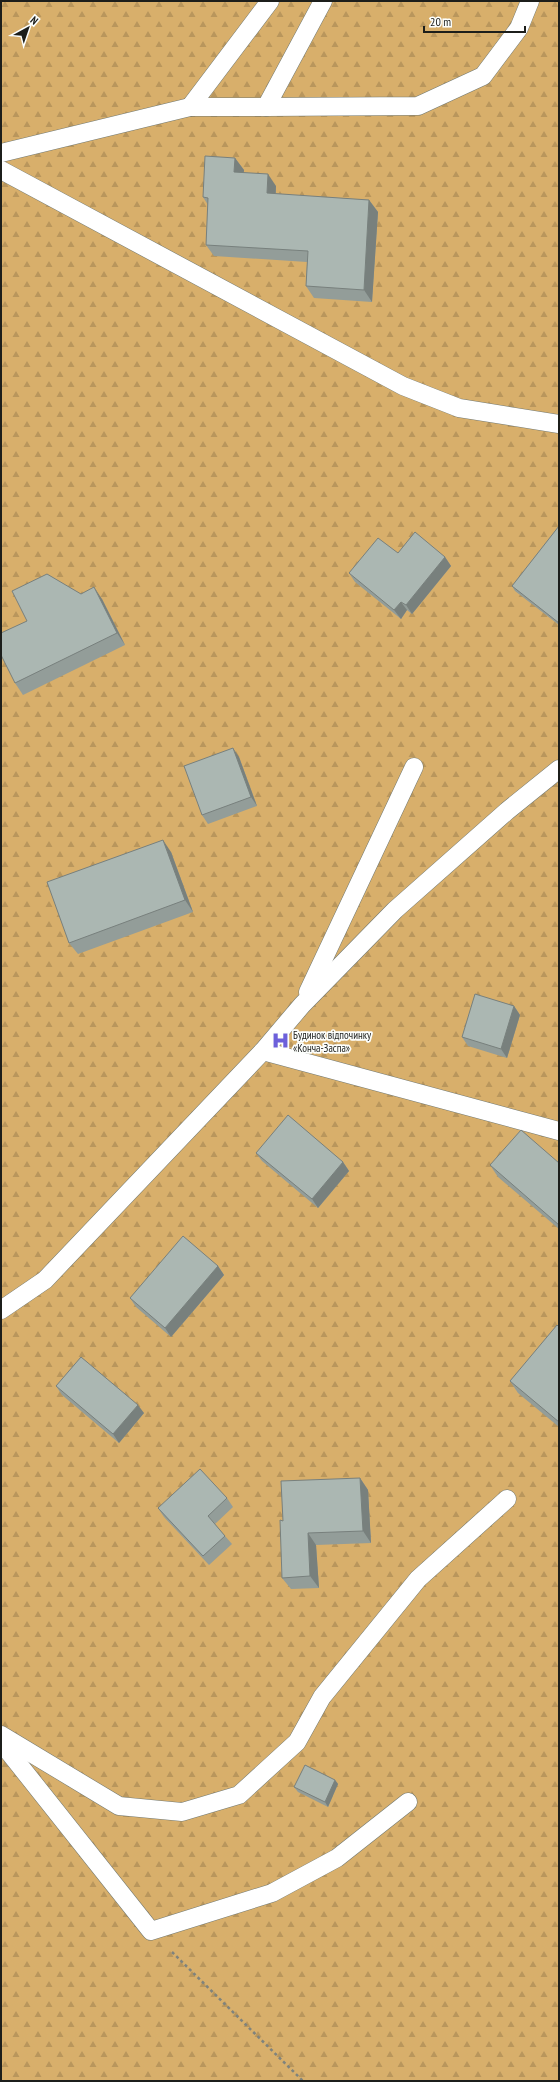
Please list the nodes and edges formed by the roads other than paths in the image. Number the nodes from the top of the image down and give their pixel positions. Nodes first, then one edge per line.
1 (270, 1) edge
2 (323, 1) edge
3 (530, 1) edge
4 (190, 107) junction
5 (266, 107) junction
6 (1, 153) edge
7 (1, 170) edge
8 (559, 424) edge
9 (414, 767) dead end
10 (559, 769) edge
11 (302, 1005) junction
12 (263, 1051) junction
13 (559, 1131) edge
14 (1, 1310) edge
15 (507, 1499) dead end
16 (1, 1735) edge
17 (1, 1742) edge
18 (408, 1802) dead end

1 - 4 lane
2 - 5 lane
3 - 5 lane
4 - 5 lane
4 - 6 lane
7 - 8 lane
9 - 11 lane
10 - 11 lane
11 - 12 lane
12 - 13 lane
12 - 14 lane
15 - 16 lane
17 - 18 lane

